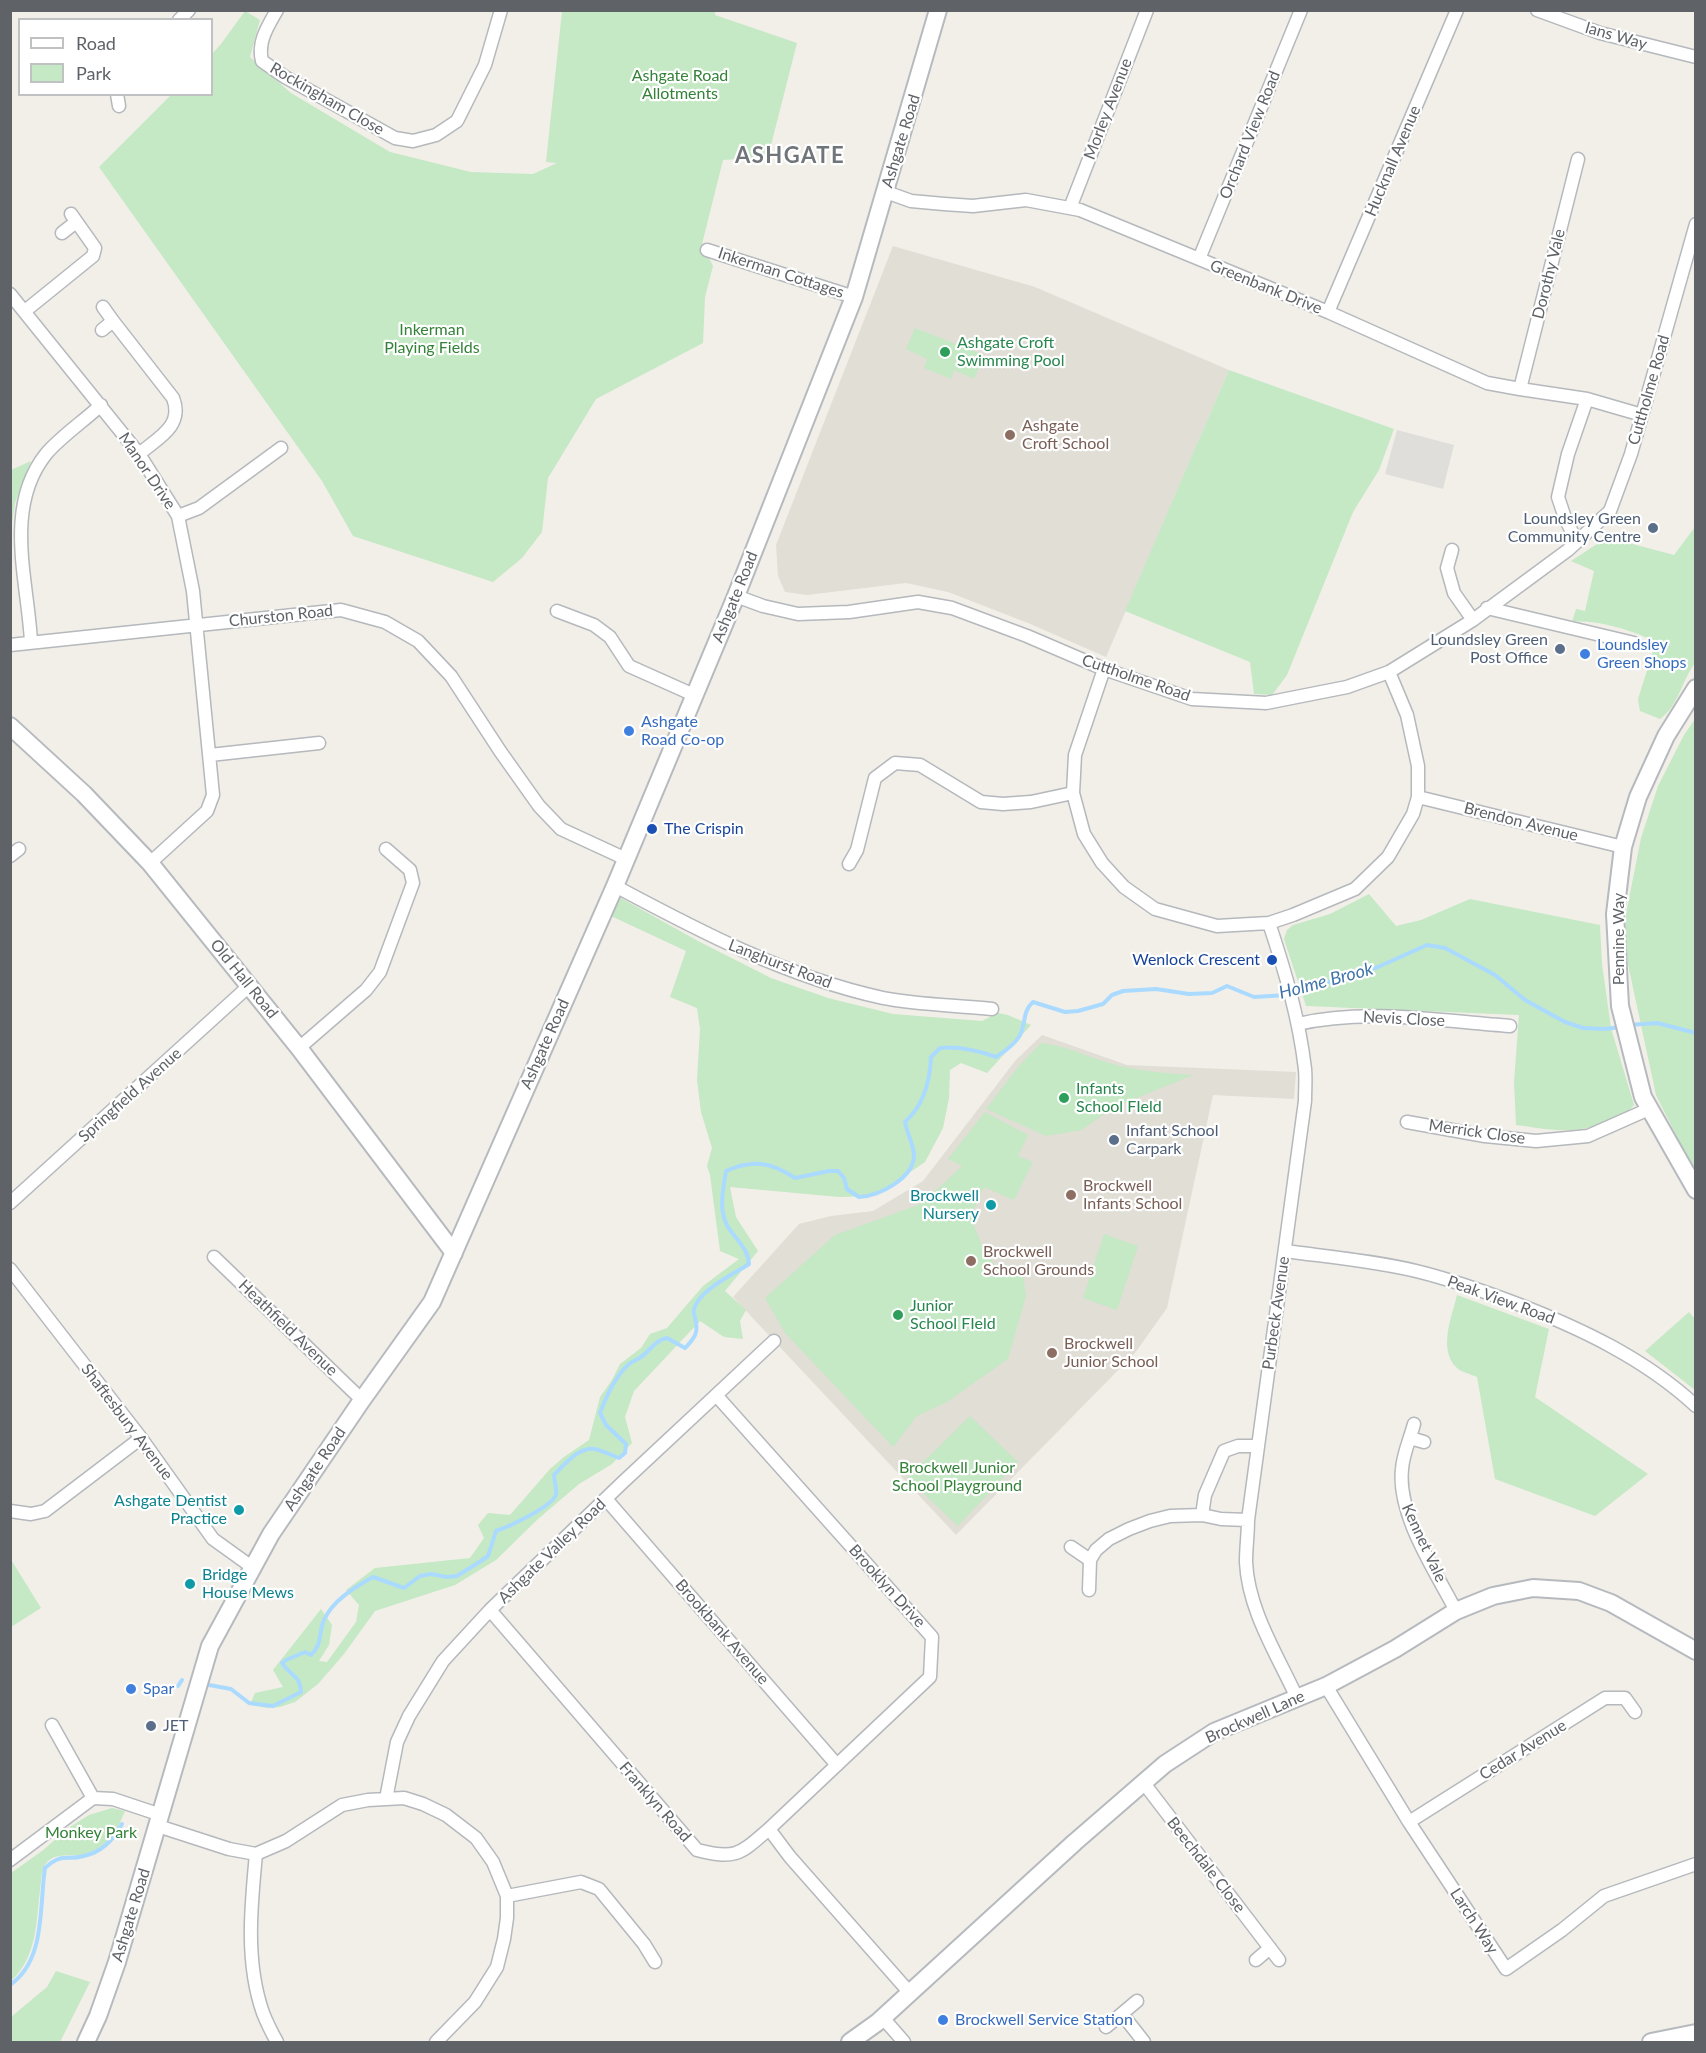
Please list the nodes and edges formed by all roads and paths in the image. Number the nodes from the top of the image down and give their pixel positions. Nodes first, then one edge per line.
1 (501, 10) edge
2 (938, 10) edge
3 (1147, 10) edge
4 (1302, 10) edge
5 (1457, 10) edge
6 (1537, 10) edge
7 (273, 12) edge
8 (1695, 57) edge
9 (1578, 159) dead end
10 (886, 192) junction
11 (1070, 208) junction
12 (1695, 224) edge
13 (62, 233) dead end
14 (707, 250) dead end
15 (1200, 259) junction
16 (10, 294) edge
17 (854, 297) junction
18 (103, 307) dead end
19 (25, 311) junction
20 (1328, 312) junction
21 (113, 321) junction
22 (102, 330) dead end
23 (1520, 390) junction
24 (1587, 399) junction
25 (101, 405) junction
26 (1642, 415) junction
27 (281, 448) dead end
28 (139, 454) junction
29 (178, 516) junction
30 (1577, 542) junction
31 (1452, 550) dead end
32 (736, 596) junction
33 (1487, 608) junction
34 (557, 611) dead end
35 (1473, 620) junction
36 (196, 625) junction
37 (31, 642) junction
38 (1634, 643) dead end
39 (10, 645) edge
40 (1104, 669) junction
41 (1389, 672) junction
42 (1695, 688) edge
43 (694, 695) junction
44 (10, 726) edge
45 (319, 743) dead end
46 (210, 755) junction
47 (1073, 793) junction
48 (1418, 797) junction
49 (1623, 847) junction
50 (386, 849) dead end
51 (626, 859) junction
52 (150, 863) junction
53 (849, 864) dead end
54 (615, 886) junction
55 (1269, 923) junction
56 (249, 986) junction
57 (992, 1009) dead end
58 (1298, 1023) junction
59 (1510, 1026) dead end
60 (299, 1048) junction
61 (1649, 1109) junction
62 (1407, 1122) dead end
63 (1695, 1190) edge
64 (10, 1203) edge
65 (1285, 1251) junction
66 (454, 1253) junction
67 (214, 1257) dead end
68 (10, 1269) edge
69 (774, 1341) dead end
70 (716, 1395) junction
71 (362, 1400) junction
72 (1695, 1406) edge
73 (1414, 1424) dead end
74 (1410, 1437) junction
75 (141, 1438) junction
76 (1424, 1442) dead end
77 (1258, 1446) junction
78 (606, 1499) junction
79 (10, 1511) edge
80 (1202, 1515) junction
81 (1248, 1520) junction
82 (1071, 1547) dead end
83 (1090, 1560) junction
84 (252, 1567) junction
85 (1089, 1590) dead end
86 (490, 1611) junction
87 (1456, 1611) junction
88 (1695, 1651) edge
89 (1326, 1686) junction
90 (1297, 1698) junction
91 (1635, 1712) dead end
92 (52, 1725) dead end
93 (837, 1765) junction
94 (1143, 1782) junction
95 (93, 1798) junction
96 (386, 1799) junction
97 (159, 1820) junction
98 (1409, 1822) junction
99 (769, 1829) junction
100 (256, 1854) junction
101 (10, 1860) edge
102 (1695, 1864) edge
103 (507, 1896) junction
104 (1270, 1948) junction
105 (1256, 1959) dead end
106 (1279, 1960) dead end
107 (655, 1962) dead end
108 (910, 1993) junction
109 (1137, 2001) dead end
110 (1122, 2014) junction
111 (883, 2018) junction
112 (1106, 2027) dead end
113 (1695, 2033) edge
114 (86, 2043) edge
115 (277, 2043) edge
116 (436, 2043) edge
117 (850, 2043) edge
118 (904, 2043) edge
119 (1144, 2043) edge
120 (1651, 2043) edge

1 - 7 street, Rockingham Close
2 - 10 street, Ashgate Road
3 - 11 street, Morley Avenue
4 - 15 street, Orchard View Road
5 - 20 street, Hucknall Avenue
6 - 8 street, Ians Way
9 - 23 street, Dorothy Vale
10 - 11 street, Greenbank Drive
10 - 17 street, Ashgate Road
11 - 15 street, Greenbank Drive
12 - 26 street, Cuttholme Road
13 - 19 street
14 - 17 street, Inkerman Cottages
15 - 20 street, Greenbank Drive
16 - 19 street, Manor Drive
17 - 32 street, Ashgate Road
18 - 21 street
19 - 25 street, Manor Drive
20 - 23 street, Greenbank Drive
21 - 22 street
21 - 28 street
23 - 24 street, Greenbank Drive
24 - 26 street, Greenbank Drive
24 - 30 street
25 - 28 street, Manor Drive
25 - 37 street
26 - 30 street, Cuttholme Road
27 - 29 street
28 - 29 street, Manor Drive
29 - 36 street, Manor Drive
30 - 33 street, Cuttholme Road
31 - 35 street
32 - 40 street, Cuttholme Road
32 - 43 street, Ashgate Road
33 - 35 street, Cuttholme Road
33 - 38 street
34 - 43 street
35 - 41 street, Cuttholme Road
36 - 37 street, Churston Road
36 - 46 street, Manor Drive
36 - 51 street, Churston Road
37 - 39 street, Churston Road
40 - 41 street, Cuttholme Road
40 - 47 street
41 - 48 street
42 - 49 street, Pennine Way
43 - 51 street, Ashgate Road
44 - 52 street, Old Hall Road
45 - 46 street
46 - 52 street, Manor Drive
47 - 53 street
47 - 55 street
48 - 49 street, Brendon Avenue
48 - 55 street
49 - 61 street, Pennine Way
50 - 60 street
51 - 54 street, Ashgate Road
52 - 56 street, Old Hall Road
54 - 57 street, Langhurst Road
54 - 66 street, Ashgate Road
55 - 58 street, Purbeck Avenue
56 - 60 street, Old Hall Road
56 - 64 street, Springfield Avenue
58 - 59 street, Nevis Close
58 - 65 street, Purbeck Avenue
60 - 66 street, Old Hall Road
61 - 62 street, Merrick Close
61 - 63 street, Pennine Way
65 - 72 street, Peak View Road
65 - 77 street, Purbeck Avenue
66 - 71 street, Ashgate Road
67 - 71 street, Heathfield Avenue
68 - 75 street, Shaftesbury Avenue
69 - 70 street, Ashgate Valley Road
70 - 78 street, Ashgate Valley Road
70 - 93 street, Brooklyn Drive
71 - 84 street, Ashgate Road
73 - 74 street, Kennet Vale
74 - 76 street
74 - 87 street, Kennet Vale
75 - 79 street
75 - 84 street, Shaftesbury Avenue
77 - 80 street
77 - 81 street, Purbeck Avenue
78 - 86 street, Ashgate Valley Road
78 - 93 street, Brookbank Avenue
80 - 81 street
80 - 83 street
81 - 90 street, Purbeck Avenue
82 - 83 street
83 - 85 street
84 - 97 street, Ashgate Road
86 - 96 street, Ashgate Valley Road
86 - 99 street, Franklyn Road
87 - 88 street, Brockwell Lane
87 - 89 street, Brockwell Lane
89 - 90 street, Brockwell Lane
89 - 98 street, Larch Way
90 - 94 street, Brockwell Lane
91 - 98 street, Cedar Avenue
92 - 95 street
93 - 99 street, Brooklyn Drive
94 - 104 street, Beechdale Close
94 - 108 street, Brockwell Lane
95 - 97 street
95 - 101 street
96 - 100 street
96 - 103 street
97 - 100 street
97 - 114 street, Ashgate Road
98 - 102 street, Larch Way
99 - 108 street
100 - 115 street
103 - 107 street
103 - 116 street
104 - 105 street
104 - 106 street, Beechdale Close
108 - 111 street, Brockwell Lane
109 - 110 street
110 - 112 street
110 - 119 street
111 - 117 street, Brockwell Lane
111 - 118 street
113 - 120 street

